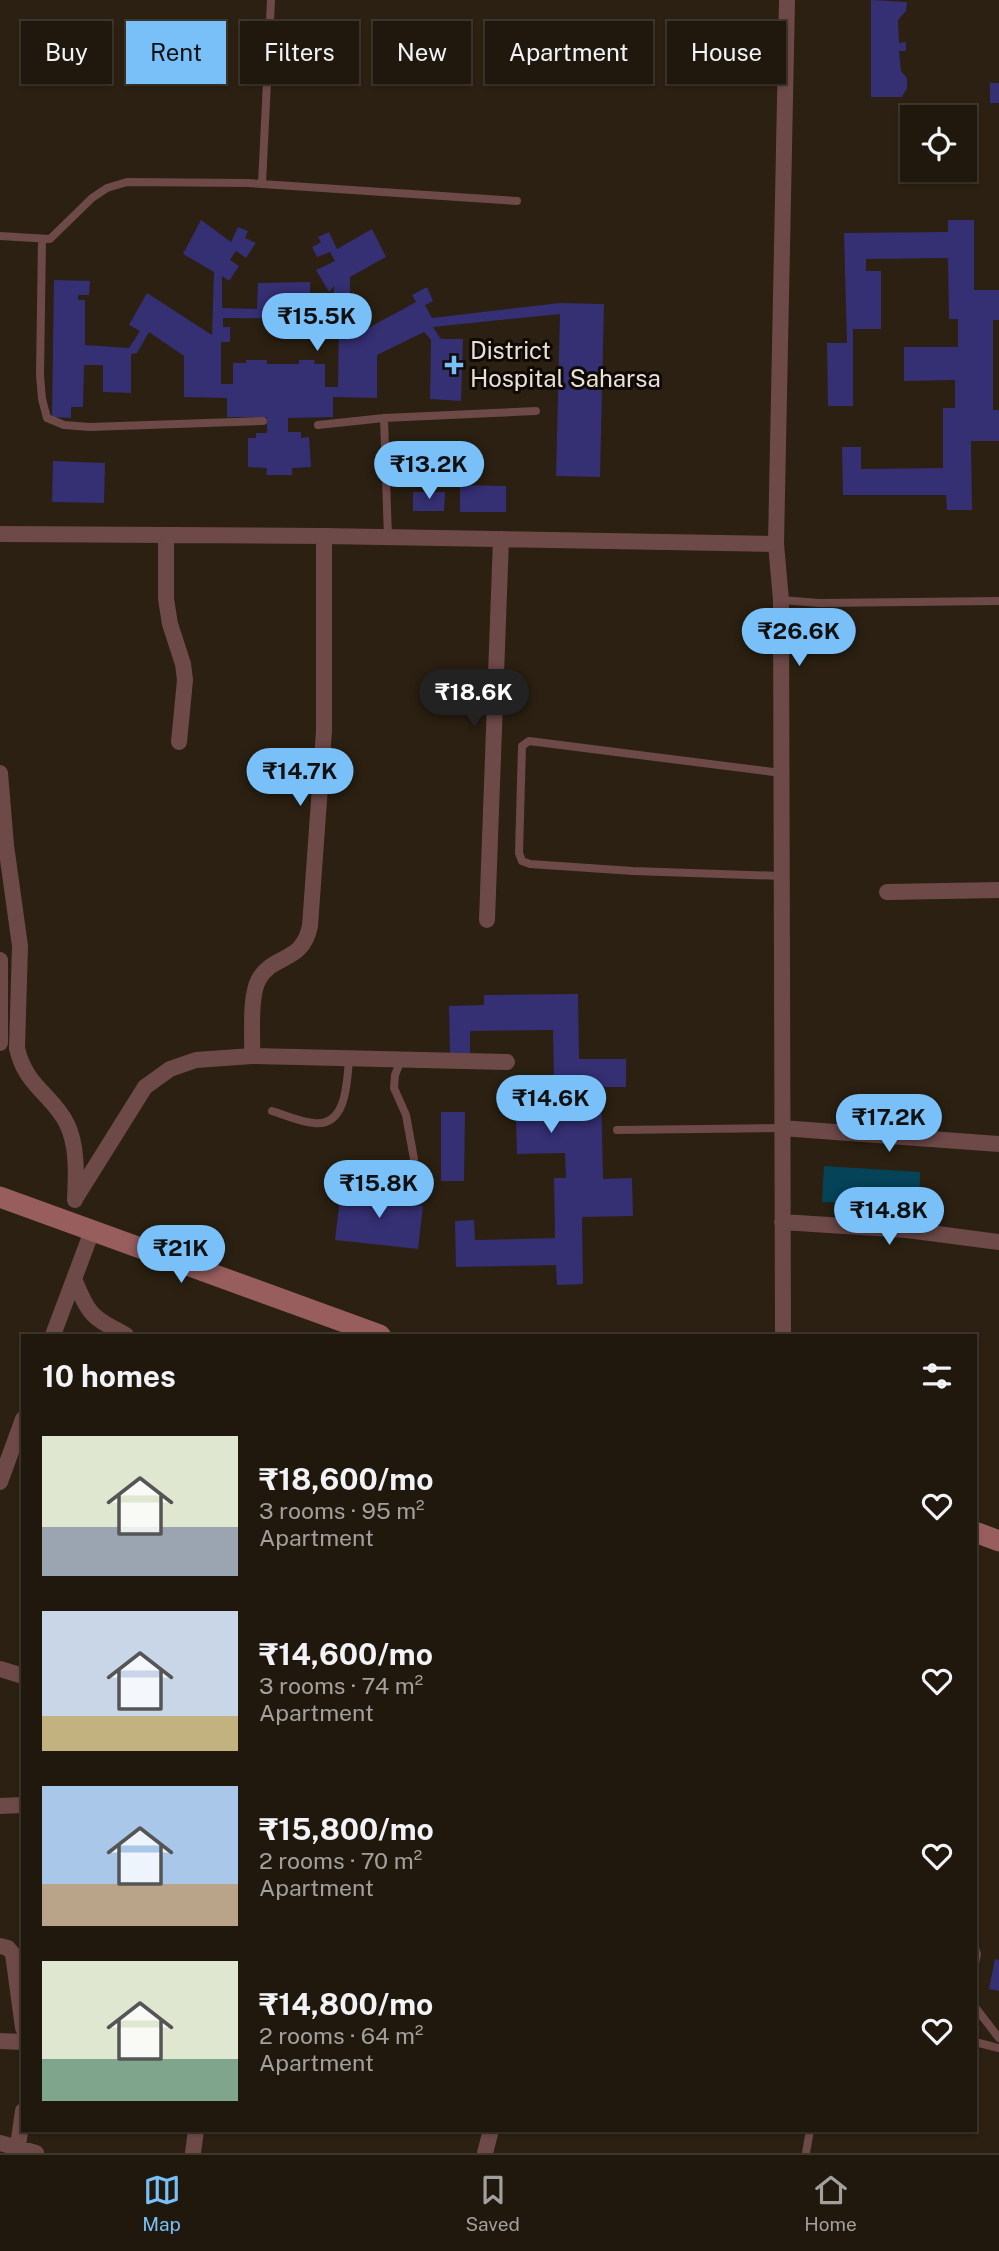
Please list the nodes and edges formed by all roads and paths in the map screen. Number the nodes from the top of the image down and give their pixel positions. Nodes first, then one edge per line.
1 (271, 0) edge
2 (787, 0) edge
3 (262, 184) junction
4 (517, 201) dead end
5 (0, 236) edge
6 (42, 239) junction
7 (536, 411) dead end
8 (384, 418) junction
9 (262, 421) dead end
10 (318, 425) dead end
11 (0, 534) edge
12 (166, 535) junction
13 (324, 536) junction
14 (388, 538) junction
15 (501, 539) junction
16 (776, 544) junction
17 (781, 600) junction
18 (999, 601) edge
19 (179, 742) dead end
20 (0, 773) edge
21 (781, 773) junction
22 (781, 876) junction
23 (999, 890) edge
24 (887, 892) dead end
25 (487, 920) dead end
26 (0, 960) edge
27 (0, 1043) edge
28 (252, 1056) junction
29 (349, 1059) junction
30 (401, 1060) junction
31 (507, 1062) dead end
32 (272, 1111) dead end
33 (781, 1128) junction
34 (617, 1130) dead end
35 (999, 1144) edge
36 (412, 1173) dead end
37 (75, 1199) junction
38 (1, 1201) edge
39 (782, 1222) junction
40 (83, 1228) junction
41 (999, 1242) edge
42 (74, 1279) junction
43 (53, 1334) edge
44 (124, 1334) edge
45 (377, 1334) edge
46 (783, 1334) edge
47 (21, 1424) edge
48 (0, 1482) edge
49 (977, 1533) edge
50 (999, 1541) edge
51 (0, 1669) edge
52 (21, 1675) edge
53 (21, 1805) edge
54 (0, 1806) edge
55 (0, 1945) edge
56 (977, 2010) edge
57 (21, 2013) edge
58 (999, 2038) edge
59 (0, 2041) edge
60 (21, 2042) edge
61 (977, 2042) edge
62 (999, 2048) edge
63 (21, 2126) edge
64 (196, 2132) edge
65 (490, 2132) edge
66 (810, 2132) edge
67 (0, 2143) edge
68 (18, 2150) edge
69 (36, 2153) edge
70 (194, 2153) edge
71 (485, 2153) edge
72 (806, 2153) edge

1 - 3 lane
2 - 16 street
3 - 4 lane
3 - 6 lane
5 - 6 lane
6 - 9 lane
7 - 8 lane
8 - 10 lane
8 - 14 lane
11 - 12 street
12 - 13 street
12 - 19 street
13 - 14 street
13 - 28 street
14 - 15 street
15 - 16 street
15 - 25 street
16 - 17 street
17 - 18 lane
17 - 21 street
20 - 37 street
21 - 22 street
21 - 22 lane
22 - 33 street
23 - 24 street
26 - 27 street
28 - 29 street
28 - 37 street
29 - 30 street
29 - 32 lane
30 - 31 street
30 - 36 lane
33 - 34 lane
33 - 35 street
33 - 39 street
37 - 40 street
38 - 40 street
39 - 41 street
39 - 46 street
40 - 42 street
40 - 45 street
42 - 43 street
42 - 44 street
47 - 48 street
49 - 50 street
51 - 52 street
53 - 54 street
55 - 57 street
56 - 58 lane
59 - 60 street
61 - 62 lane
63 - 68 street
64 - 70 street
65 - 71 street
66 - 72 lane
67 - 68 street
68 - 69 street

